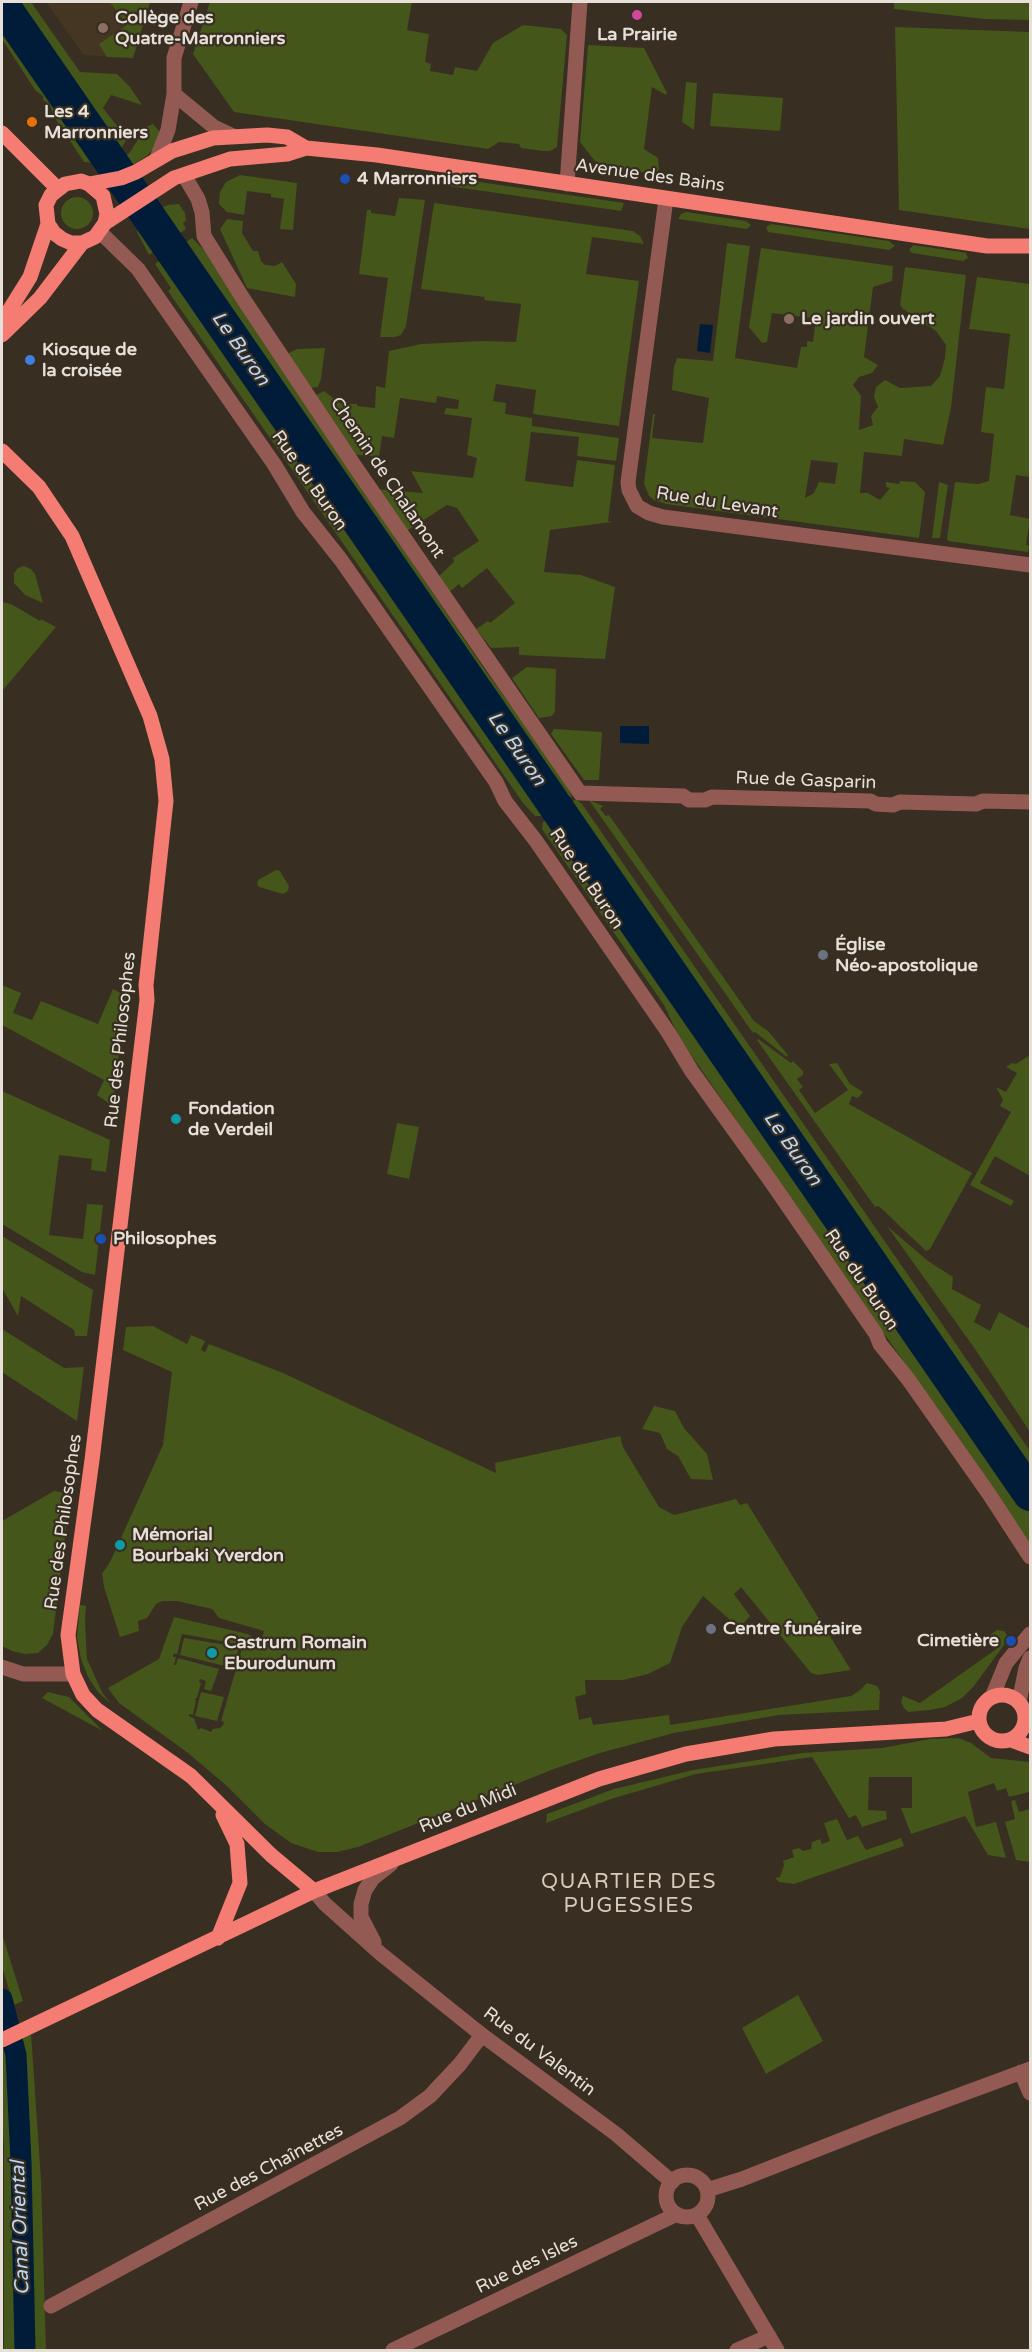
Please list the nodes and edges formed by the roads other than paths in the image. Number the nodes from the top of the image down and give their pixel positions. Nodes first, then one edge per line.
1 (191, 2) edge
2 (580, 2) edge
3 (174, 94) junction
4 (2, 133) edge
5 (233, 136) junction
6 (306, 148) junction
7 (152, 162) junction
8 (184, 175) junction
9 (96, 183) junction
10 (567, 184) junction
11 (57, 188) junction
12 (666, 199) junction
13 (48, 224) junction
14 (102, 227) junction
15 (82, 243) junction
16 (987, 246) junction
17 (1030, 246) edge
18 (1030, 257) edge
19 (2, 322) edge
20 (2, 336) edge
21 (2, 451) edge
22 (1030, 565) edge
23 (580, 793) joint
24 (1030, 802) edge
25 (1030, 1557) edge
26 (1030, 1634) edge
27 (1030, 1659) edge
28 (2, 1667) edge
29 (74, 1674) junction
30 (992, 1697) junction
31 (1025, 1710) edge
32 (979, 1721) junction
33 (1011, 1740) junction
34 (1030, 1747) edge
35 (200, 1784) junction
36 (399, 1858) junction
37 (314, 1891) junction
38 (218, 1938) junction
39 (381, 1954) junction
40 (482, 2035) junction
41 (2, 2040) edge
42 (1026, 2071) edge
43 (1030, 2093) edge
44 (672, 2182) junction
45 (707, 2190) junction
46 (677, 2214) junction
47 (697, 2214) junction
48 (51, 2306) dead end
49 (769, 2336) junction
50 (398, 2350) edge
51 (737, 2350) edge
52 (777, 2350) edge

1 - 3 street
2 - 10 street
3 - 5 street
3 - 7 street
4 - 11 main road
5 - 6 main road, Avenue des Bains
5 - 7 main road, Avenue des Bains
6 - 8 main road, Avenue des Bains
6 - 10 main road, Avenue des Bains
7 - 9 main road, Avenue des Bains
8 - 14 main road, Avenue des Bains
8 - 23 street, Chemin de Chalamont
9 - 11 main road
9 - 14 main road
10 - 12 main road, Avenue des Bains
11 - 13 main road
12 - 16 main road, Avenue des Bains
12 - 22 street, Rue du Levant
13 - 15 main road
13 - 19 main road
14 - 15 main road
14 - 25 street, Rue du Buron
15 - 20 main road
16 - 17 main road, Avenue des Bains
16 - 18 main road, Avenue des Bains
21 - 29 main road, Rue des Philosophes
23 - 24 street, Rue de Gasparin
26 - 30 street
27 - 31 street
28 - 29 street
29 - 35 main road, Rue du Valentin
30 - 31 main road
30 - 32 main road
31 - 33 main road
32 - 33 main road
32 - 36 main road, Rue du Midi
33 - 34 main road
35 - 37 main road, Rue du Valentin
35 - 38 main road, Rue du Valentin
36 - 37 main road, Rue du Midi
36 - 39 street, Rue du Valentin
37 - 38 main road, Rue du Midi
37 - 39 street, Rue du Valentin
38 - 41 main road, Rue du Midi
39 - 40 street, Rue du Valentin
40 - 44 street, Rue du Valentin
40 - 48 street, Rue des Chaînettes
42 - 43 street
42 - 45 street
44 - 45 street
44 - 46 street
45 - 47 street
46 - 47 street
46 - 50 street, Rue des Isles
47 - 49 street
49 - 51 street
49 - 52 street

